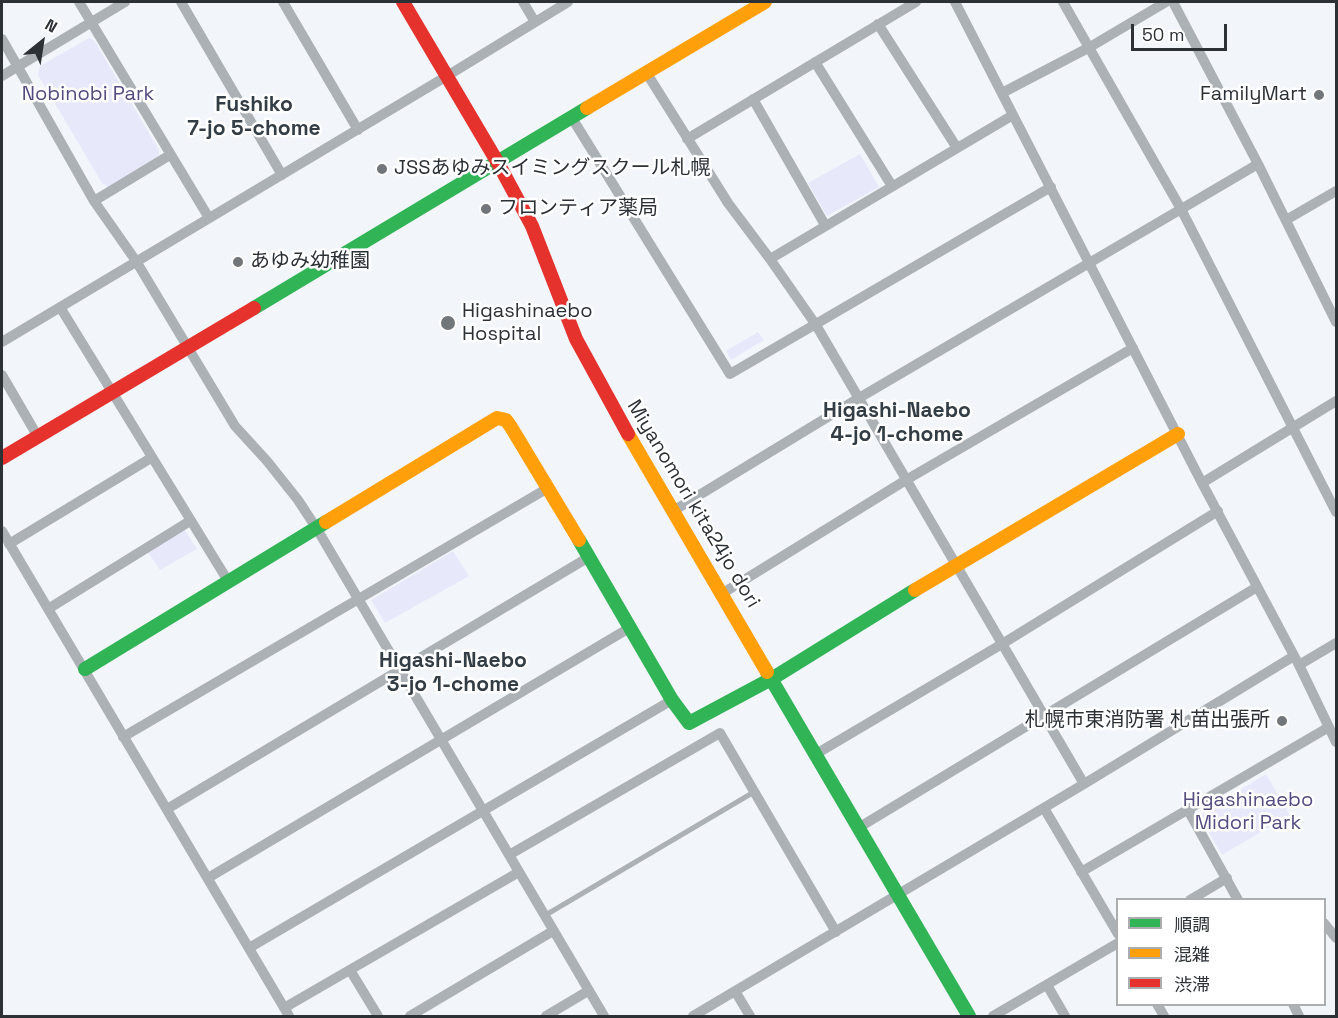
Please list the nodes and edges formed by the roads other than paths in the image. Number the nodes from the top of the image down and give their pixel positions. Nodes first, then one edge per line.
1 (79, 2) edge
2 (125, 2) edge
3 (181, 2) edge
4 (283, 2) edge
5 (403, 2) edge
6 (523, 2) edge
7 (568, 2) edge
8 (916, 2) edge
9 (955, 2) edge
10 (1063, 2) edge
11 (1166, 2) edge
12 (1173, 2) edge
13 (756, 4) edge
14 (91, 21) junction
15 (535, 22) junction
16 (878, 24) junction
17 (2, 39) edge
18 (1090, 47) junction
19 (815, 62) junction
20 (18, 66) junction
21 (646, 72) junction
22 (2, 76) edge
23 (447, 76) junction
24 (1002, 93) junction
25 (753, 99) junction
26 (1013, 115) junction
27 (572, 118) junction
28 (358, 130) junction
29 (687, 139) junction
30 (957, 148) junction
31 (170, 155) junction
32 (498, 164) junction
33 (1258, 164) junction
34 (282, 175) junction
35 (892, 186) junction
36 (1051, 187) junction
37 (1336, 191) edge
38 (94, 201) junction
39 (1180, 209) junction
40 (209, 218) junction
41 (1286, 220) junction
42 (825, 225) junction
43 (770, 259) junction
44 (136, 261) junction
45 (1090, 264) junction
46 (1336, 292) edge
47 (1325, 299) junction
48 (60, 307) junction
49 (1336, 322) edge
50 (816, 326) junction
51 (2, 342) edge
52 (189, 347) junction
53 (1133, 348) junction
54 (2, 375) edge
55 (112, 393) junction
56 (859, 398) junction
57 (1336, 401) edge
58 (1293, 426) junction
59 (1178, 434) junction
60 (38, 436) junction
61 (2, 458) edge
62 (152, 458) junction
63 (906, 480) junction
64 (1202, 483) junction
65 (548, 488) junction
66 (1218, 510) junction
67 (673, 511) junction
68 (1336, 512) edge
69 (190, 520) junction
70 (317, 529) junction
71 (2, 531) edge
72 (9, 544) junction
73 (589, 556) junction
74 (956, 565) junction
75 (228, 581) junction
76 (1257, 587) junction
77 (723, 593) junction
78 (358, 600) junction
79 (48, 609) junction
80 (632, 627) junction
81 (1336, 643) edge
82 (1002, 644) junction
83 (1296, 660) junction
84 (84, 669) junction
85 (400, 670) junction
86 (772, 678) junction
87 (672, 700) junction
88 (1044, 717) junction
89 (1329, 728) junction
90 (123, 737) junction
91 (441, 741) junction
92 (1336, 742) edge
93 (816, 754) junction
94 (1084, 784) junction
95 (754, 792) junction
96 (1044, 808) junction
97 (167, 809) junction
98 (1188, 810) junction
99 (483, 812) junction
100 (858, 828) junction
101 (509, 855) junction
102 (519, 872) junction
103 (1081, 872) junction
104 (208, 878) junction
105 (1227, 878) junction
106 (898, 895) junction
107 (1193, 898) edge
108 (1237, 898) edge
109 (544, 916) junction
110 (1326, 926) edge
111 (553, 931) junction
112 (1116, 931) edge
113 (836, 932) junction
114 (1336, 938) edge
115 (1116, 944) edge
116 (249, 948) junction
117 (350, 970) junction
118 (1047, 985) junction
119 (588, 991) junction
120 (735, 991) junction
121 (286, 1012) edge
122 (378, 1017) edge
123 (410, 1017) edge
124 (546, 1017) edge
125 (604, 1017) edge
126 (693, 1017) edge
127 (750, 1017) edge
128 (969, 1017) edge
129 (993, 1017) edge
130 (1065, 1017) edge

1 - 14 street
2 - 14 street
3 - 34 street
4 - 28 street
5 - 23 street, Miyanomori kita24jo dori
6 - 15 street
7 - 15 street
8 - 16 street
9 - 24 street
10 - 18 street
11 - 18 street
12 - 33 street
13 - 21 street
14 - 20 street
14 - 31 street
15 - 23 street
16 - 19 street
16 - 30 street
17 - 20 street
18 - 24 street
18 - 39 street
19 - 25 street
19 - 35 street
20 - 22 street
20 - 38 street
21 - 27 street
21 - 29 street
23 - 28 street
23 - 32 street, Miyanomori kita24jo dori
24 - 26 street
25 - 29 street
25 - 42 street
26 - 30 street
26 - 36 street
27 - 32 street
27 - 50 street
28 - 34 street
29 - 43 street
30 - 35 street
31 - 38 street
31 - 40 street
32 - 52 street
32 - 67 street, Miyanomori kita24jo dori
33 - 39 street
33 - 41 street
34 - 40 street
35 - 42 street
36 - 45 street
36 - 50 street
37 - 41 street
38 - 44 street
39 - 45 street
39 - 58 street
40 - 44 street
41 - 47 street
42 - 43 street
43 - 50 street
44 - 48 street
44 - 52 street
45 - 53 street
45 - 56 street
46 - 47 street
47 - 49 street
48 - 51 street
48 - 55 street
50 - 56 street
52 - 55 street
52 - 70 street
53 - 59 street
53 - 63 street
54 - 60 street
55 - 60 street
55 - 62 street
56 - 63 street
56 - 67 street
57 - 58 street
58 - 64 street
58 - 68 street
59 - 64 street
59 - 74 street
60 - 61 street
62 - 69 street
62 - 72 street
63 - 74 street
63 - 77 street
64 - 66 street
65 - 70 street
65 - 73 street
65 - 78 street
66 - 76 street
66 - 82 street
67 - 77 street, Miyanomori kita24jo dori
69 - 75 street
69 - 79 street
70 - 75 street
70 - 78 street
71 - 72 street
72 - 79 street
73 - 80 street
73 - 85 street
74 - 82 street
74 - 86 street
75 - 84 street
76 - 83 street
76 - 88 street
77 - 86 street, Miyanomori kita24jo dori
78 - 85 street
78 - 90 street
79 - 84 street
80 - 87 street
80 - 91 street
81 - 83 street
82 - 88 street
82 - 93 street
83 - 89 street
83 - 94 street
84 - 90 street
85 - 91 street
85 - 97 street
86 - 87 street
86 - 93 street, Miyanomori kita24jo dori
87 - 99 street
88 - 94 street
88 - 100 street
89 - 92 street
89 - 98 street
90 - 97 street
91 - 99 street
91 - 104 street
93 - 100 street, Miyanomori kita24jo dori
94 - 96 street
95 - 101 street
95 - 109 lane
95 - 113 street
96 - 103 street
96 - 106 street
97 - 104 street
98 - 103 street
98 - 105 street
99 - 101 street
99 - 116 street
100 - 106 street, Miyanomori kita24jo dori
101 - 102 street
102 - 109 street
102 - 117 street
103 - 112 street
104 - 116 street
105 - 107 street
105 - 108 street
106 - 113 street
106 - 128 street, Miyanomori kita24jo dori
109 - 111 street
110 - 114 street
111 - 119 street
111 - 123 street
113 - 120 street
115 - 118 street
116 - 121 street
117 - 121 street
117 - 122 street
118 - 129 street
118 - 130 street
119 - 124 street
119 - 125 street
120 - 126 street
120 - 127 street

